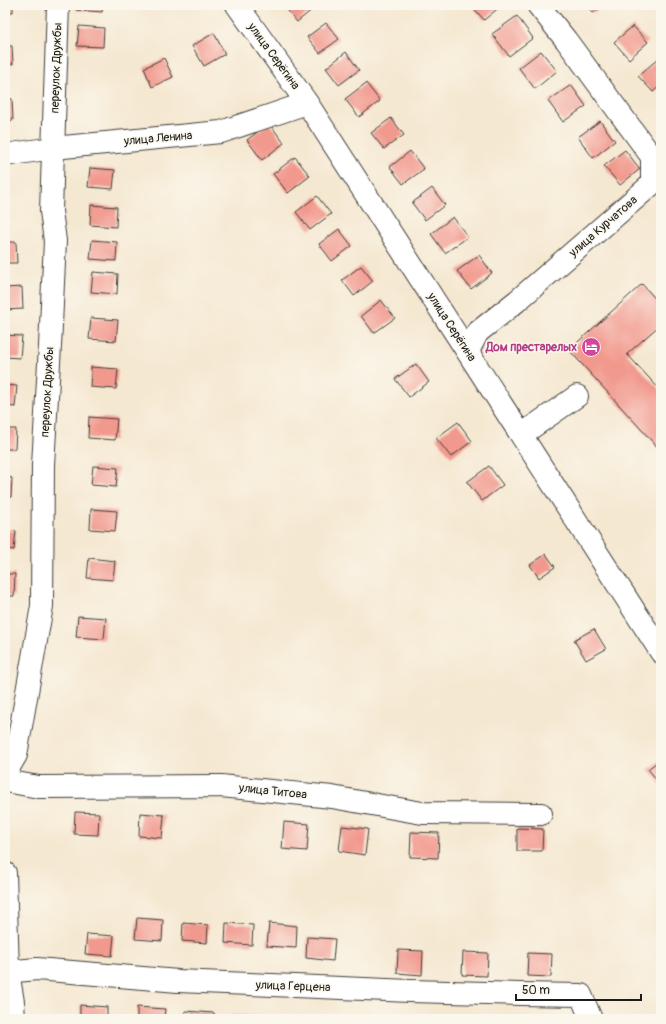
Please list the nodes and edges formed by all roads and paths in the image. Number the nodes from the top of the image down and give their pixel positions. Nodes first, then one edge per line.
1 (58, 5) edge
2 (237, 5) edge
3 (538, 5) edge
4 (307, 103) junction
5 (53, 148) junction
6 (5, 155) edge
7 (468, 351) junction
8 (577, 396) dead end
9 (521, 435) junction
10 (661, 652) edge
11 (5, 774) edge
12 (5, 781) edge
13 (541, 814) dead end
14 (5, 874) edge
15 (7, 972) edge
16 (13, 1010) edge
17 (591, 1019) edge

1 - 5 street, переулок Дружбы
2 - 4 street, улица Серёгина
3 - 7 street, улица Курчатова
4 - 5 street, улица Ленина
4 - 7 street, улица Серёгина
5 - 6 street, улица Ленина
5 - 11 street, переулок Дружбы
7 - 9 street, улица Серёгина
8 - 9 street
9 - 10 street, улица Серёгина
12 - 13 street, улица Титова
14 - 15 street
15 - 16 street
15 - 17 street, улица Герцена

